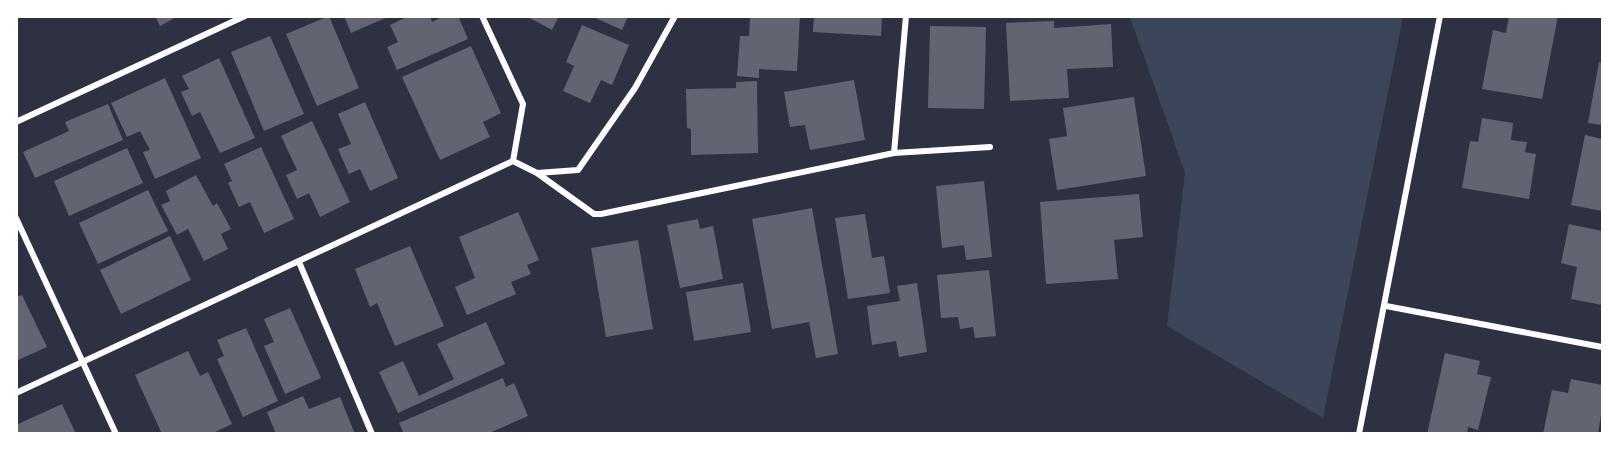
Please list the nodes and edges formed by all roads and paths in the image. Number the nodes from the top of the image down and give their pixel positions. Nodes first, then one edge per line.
1 (245, 16) edge
2 (482, 16) edge
3 (675, 16) edge
4 (906, 16) edge
5 (1440, 16) edge
6 (16, 122) edge
7 (990, 147) dead end
8 (894, 153) junction
9 (513, 161) junction
10 (537, 173) junction
11 (16, 218) edge
12 (299, 262) junction
13 (1386, 306) junction
14 (1602, 347) edge
15 (83, 361) junction
16 (16, 393) edge
17 (116, 434) edge
18 (372, 434) edge
19 (1359, 434) edge

1 - 6 street
2 - 9 street
3 - 10 street
4 - 8 street
5 - 13 street
7 - 8 street
8 - 10 street
9 - 10 street
9 - 12 street
11 - 15 street
12 - 15 street
12 - 18 street
13 - 14 street
13 - 19 street
15 - 16 street
15 - 17 street

